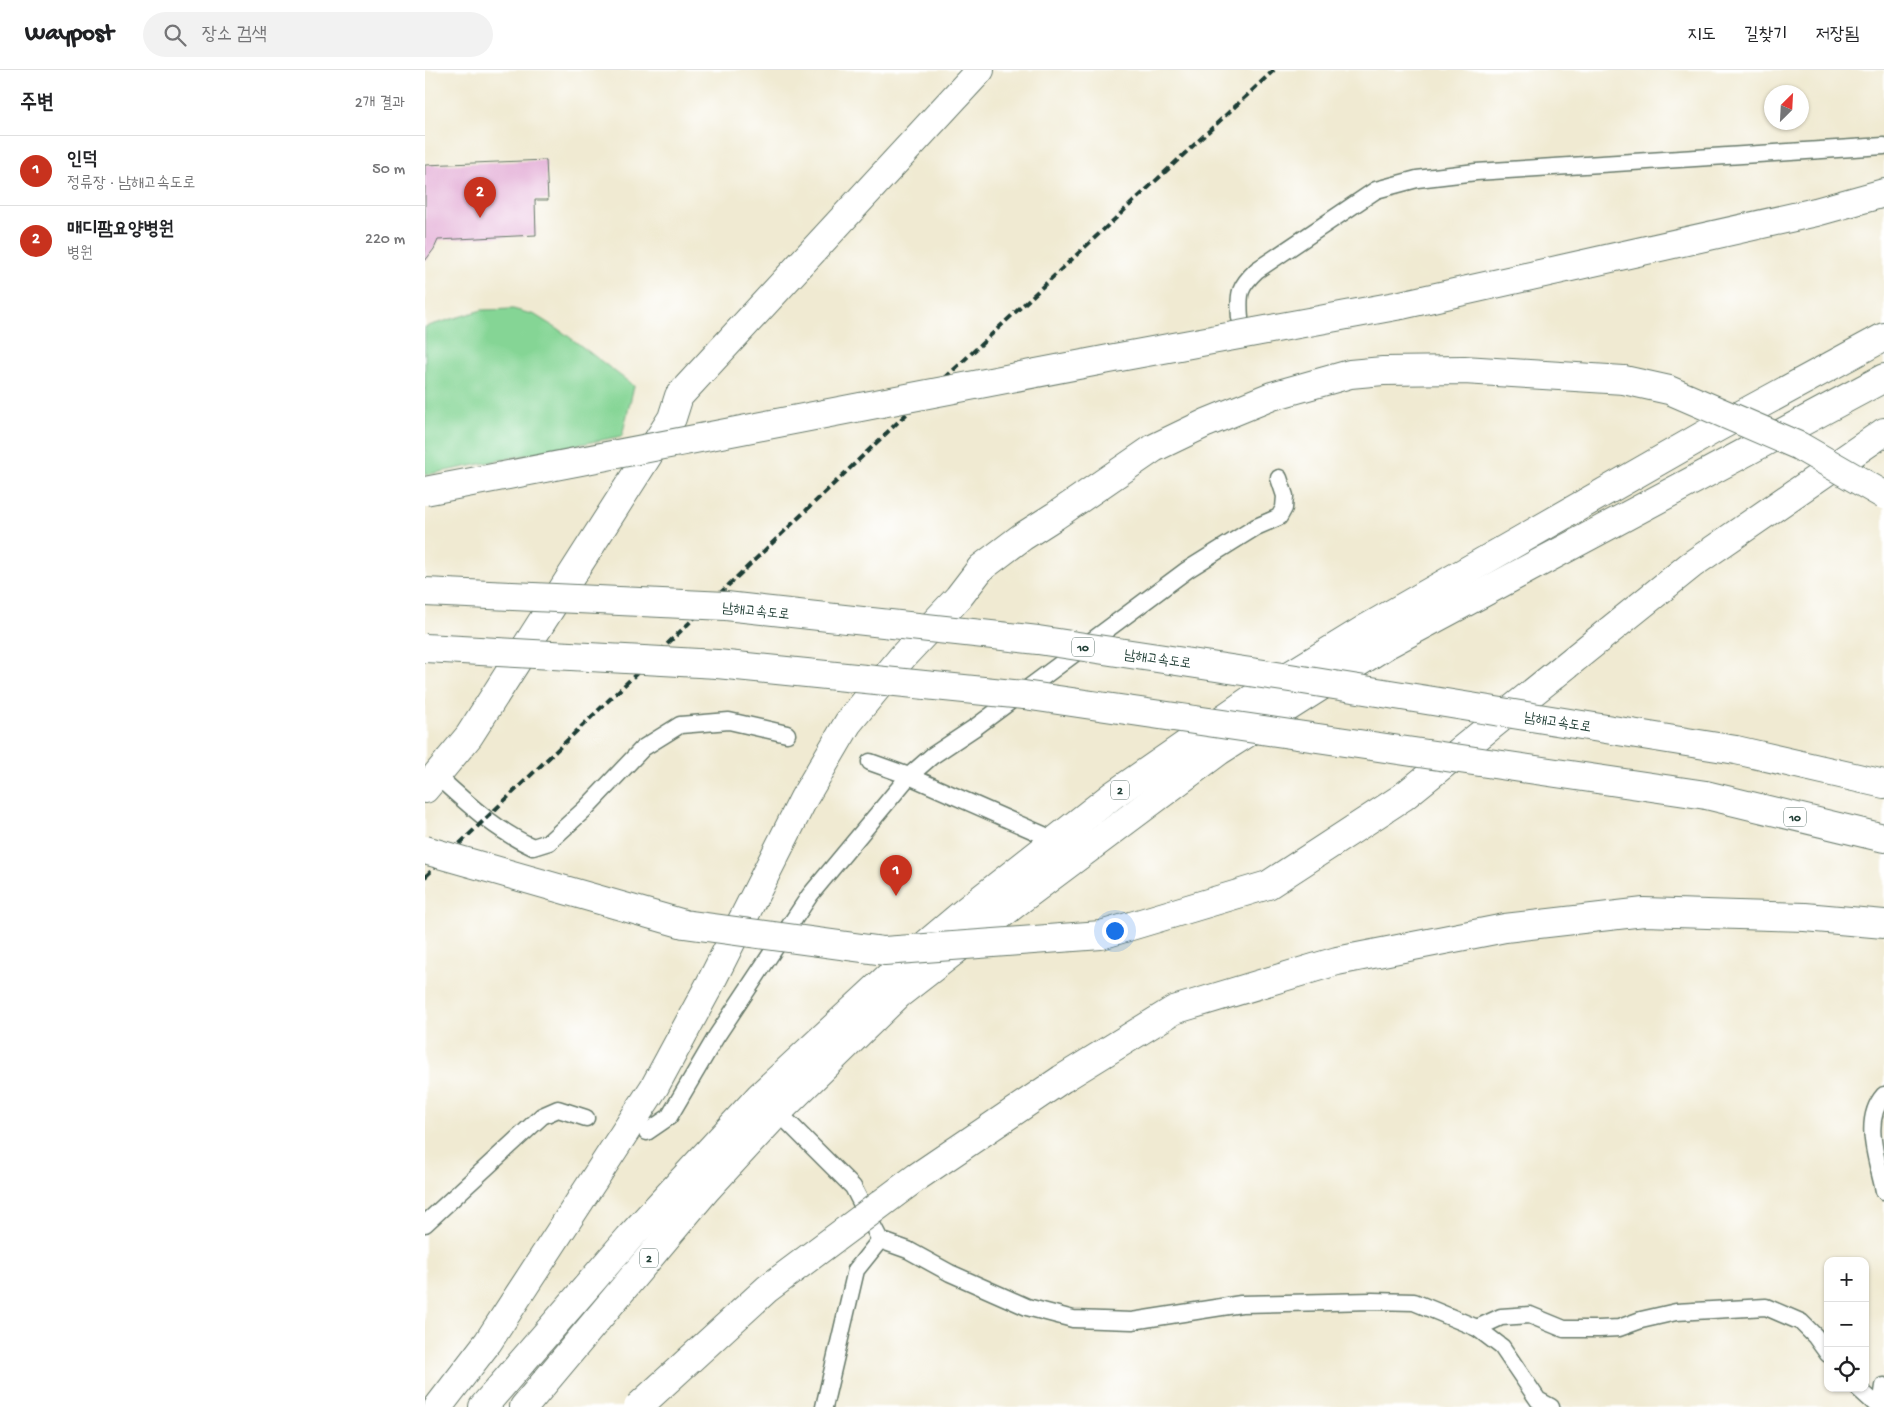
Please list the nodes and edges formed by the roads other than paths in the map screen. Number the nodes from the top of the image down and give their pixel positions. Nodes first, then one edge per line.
1 (980, 70) edge
2 (1884, 146) edge
3 (1884, 193) edge
4 (1240, 318) dead end
5 (1884, 337) edge
6 (1884, 378) edge
7 (1884, 432) edge
8 (1279, 478) dead end
9 (425, 491) edge
10 (1884, 494) edge
11 (425, 592) edge
12 (425, 648) edge
13 (787, 734) dead end
14 (870, 762) dead end
15 (909, 776) junction
16 (431, 783) edge
17 (1884, 784) edge
18 (1884, 838) edge
19 (1055, 840) junction
20 (425, 850) edge
21 (1884, 924) edge
22 (1884, 1095) edge
23 (778, 1112) junction
24 (585, 1118) dead end
25 (647, 1132) dead end
26 (1884, 1192) edge
27 (425, 1224) edge
28 (880, 1240) junction
29 (1477, 1328) junction
30 (1824, 1348) edge
31 (1884, 1386) edge
32 (1862, 1392) edge
33 (438, 1407) edge
34 (483, 1407) edge
35 (523, 1407) edge
36 (638, 1407) edge
37 (824, 1407) edge
38 (1551, 1407) edge
39 (1880, 1407) edge

1 - 16 main road
2 - 4 lane
3 - 9 main road, bridge
5 - 19 main road, 2
6 - 23 main road, 2
7 - 20 main road, bridge
8 - 15 lane
10 - 33 main road, bridge
11 - 17 main road, 남해고속도로 / 10, bridge
12 - 18 main road, 10, bridge
13 - 16 lane
14 - 15 lane
15 - 19 lane
15 - 25 lane
19 - 34 main road, 2
21 - 36 main road, bridge
22 - 26 lane
23 - 28 lane
23 - 35 main road, 2
24 - 27 lane
28 - 29 lane
28 - 37 lane
29 - 30 lane
29 - 38 lane
31 - 39 lane
32 - 39 lane

